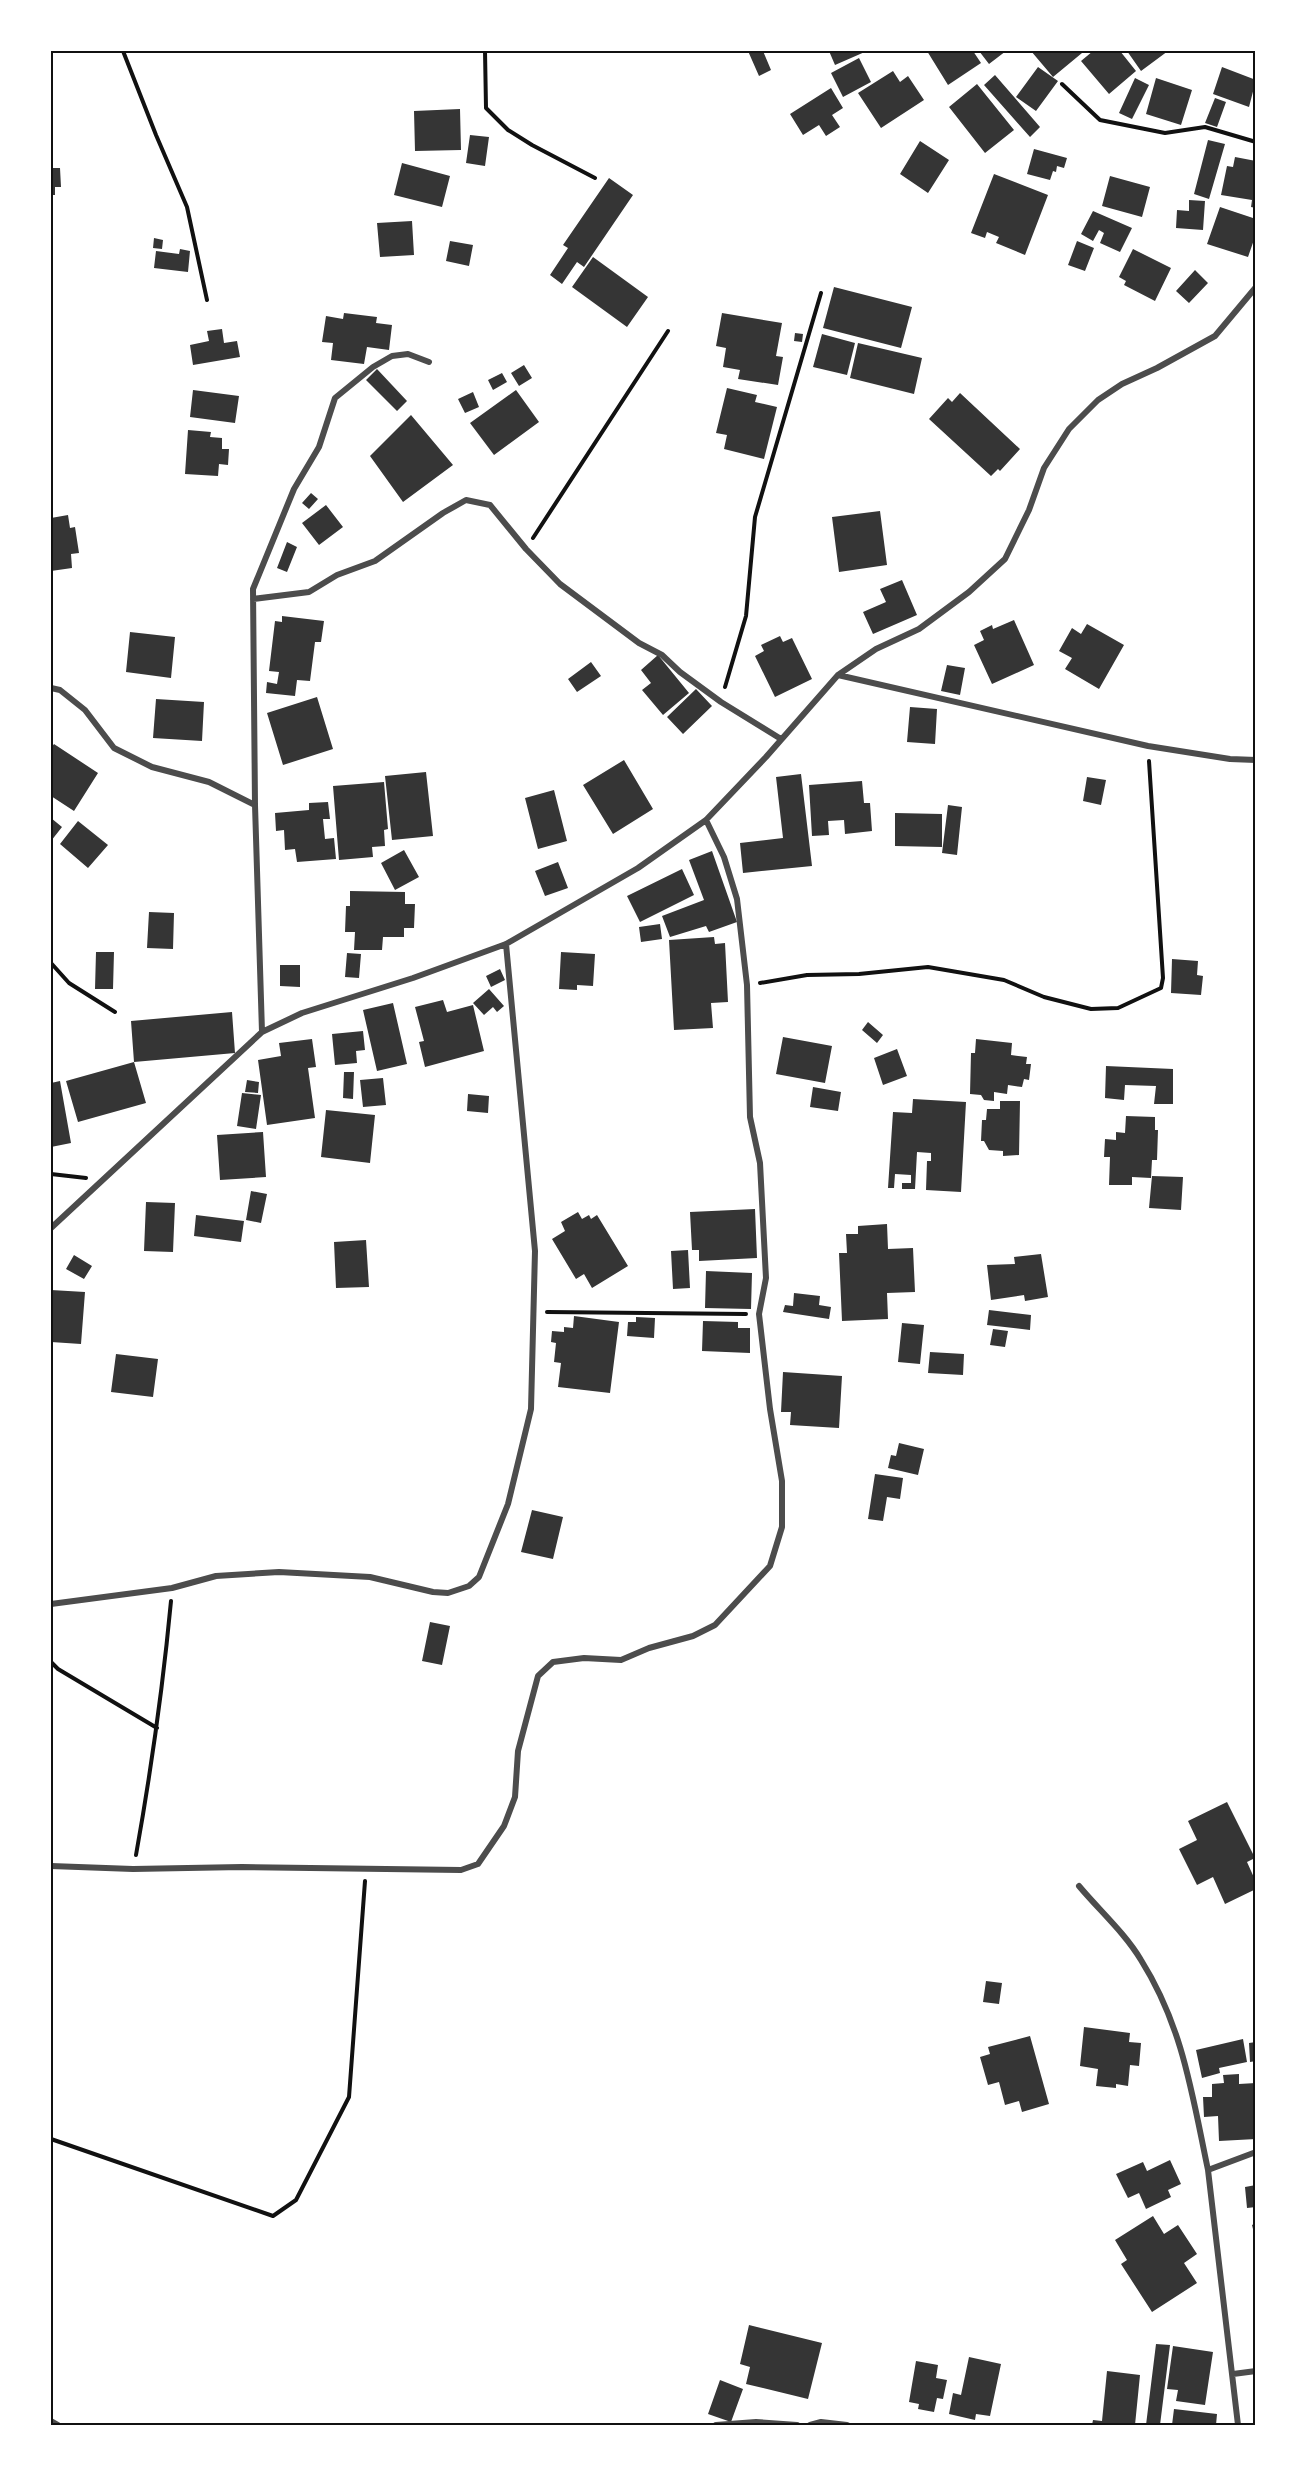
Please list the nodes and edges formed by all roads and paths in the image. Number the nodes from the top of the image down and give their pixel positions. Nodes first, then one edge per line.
1 (123, 51) edge
2 (485, 51) edge
3 (1062, 84) dead end
4 (1256, 142) edge
5 (595, 178) dead end
6 (1256, 287) edge
7 (820, 293) dead end
8 (207, 300) dead end
9 (668, 331) dead end
10 (429, 362) dead end
11 (526, 549) junction
12 (253, 599) junction
13 (838, 675) junction
14 (51, 688) edge
15 (721, 702) junction
16 (781, 739) junction
17 (1148, 746) junction
18 (1256, 760) edge
19 (255, 805) junction
20 (705, 820) junction
21 (506, 944) junction
22 (51, 963) edge
23 (747, 985) junction
24 (116, 1012) dead end
25 (262, 1032) junction
26 (51, 1174) edge
27 (101, 1181) junction
28 (51, 1228) edge
29 (534, 1312) junction
30 (759, 1314) junction
31 (172, 1588) junction
32 (51, 1604) edge
33 (51, 1662) edge
34 (157, 1728) junction
35 (51, 1866) edge
36 (366, 1868) junction
37 (133, 1869) junction
38 (1079, 1886) dead end
39 (51, 2139) edge
40 (1256, 2152) edge
41 (1208, 2170) junction
42 (1256, 2371) edge
43 (1233, 2373) junction
44 (51, 2421) edge
45 (58, 2425) edge
46 (716, 2425) edge
47 (796, 2425) edge
48 (810, 2425) edge
49 (848, 2425) edge
50 (1238, 2425) edge

1 - 8 path
2 - 5 path
3 - 4 path
6 - 13 street
7 - 15 path
9 - 11 path
10 - 12 street
11 - 12 street
11 - 15 street
12 - 19 street
13 - 16 street
13 - 17 street
14 - 19 street
15 - 16 street
16 - 20 street
17 - 18 street
17 - 23 path
19 - 25 street
20 - 21 street
20 - 23 street
21 - 25 street
21 - 29 street
22 - 24 path
23 - 30 street
25 - 27 street
26 - 27 path
27 - 28 street
29 - 30 path
29 - 31 street
30 - 36 street
31 - 32 street
31 - 34 path
33 - 34 path
34 - 37 path
35 - 37 street
36 - 37 street
36 - 39 path
38 - 41 street
40 - 41 street
41 - 43 street
42 - 43 street
43 - 50 street
44 - 45 street
46 - 47 street
48 - 49 street

